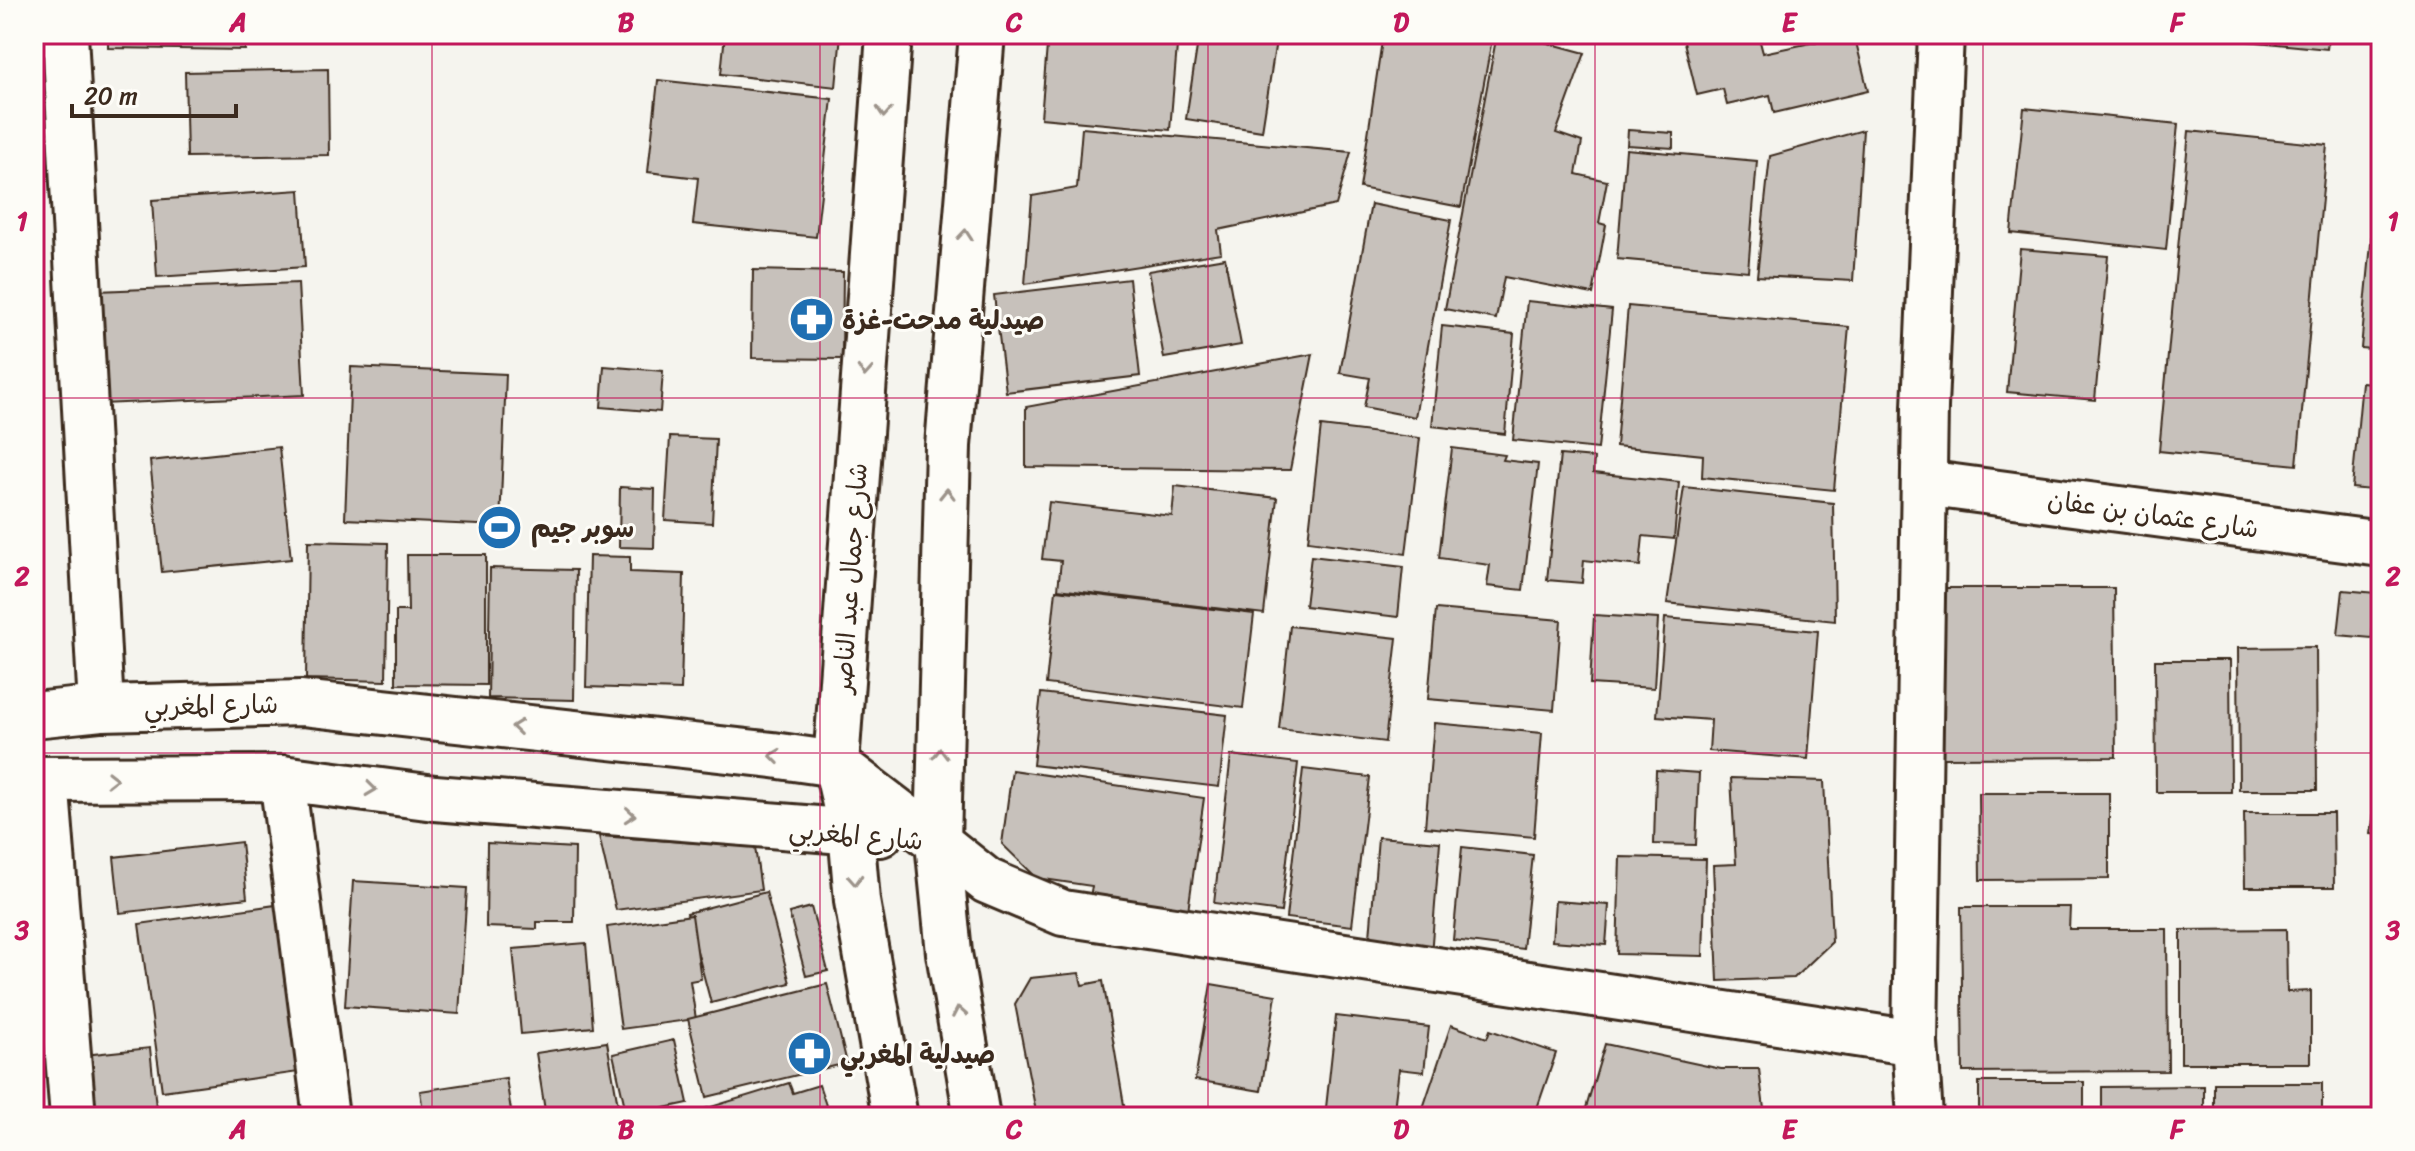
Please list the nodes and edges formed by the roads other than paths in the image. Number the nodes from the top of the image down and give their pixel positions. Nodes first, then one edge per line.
1 (65, 34) edge
2 (889, 34) edge
3 (982, 34) edge
4 (1941, 34) edge
5 (1924, 483) junction
6 (2381, 544) edge
7 (101, 708) junction
8 (34, 715) edge
9 (836, 764) junction
10 (282, 778) junction
11 (40, 779) edge
12 (851, 830) junction
13 (938, 842) junction
14 (1915, 1043) junction
15 (73, 1117) edge
16 (326, 1117) edge
17 (895, 1117) edge
18 (977, 1117) edge
19 (1920, 1117) edge

1 - 7 main road
2 -> 9 main road, شارع جمال عبد الناصر
13 -> 3 main road
4 - 5 main road
5 - 6 main road, شارع عثمان بن عفان
5 - 14 main road
7 - 8 main road, شارع المغربي
9 -> 7 main road, شارع المغربي
9 - 12 main road, شارع جمال عبد الناصر
9 - 13 main road, شارع المغربي
11 -> 10 main road, شارع المغربي
10 -> 12 main road, شارع المغربي
10 - 16 main road
11 - 15 main road
12 - 13 main road, شارع المغربي
12 -> 17 main road, شارع جمال عبد الناصر
13 - 14 main road
18 -> 13 main road
14 - 19 main road

